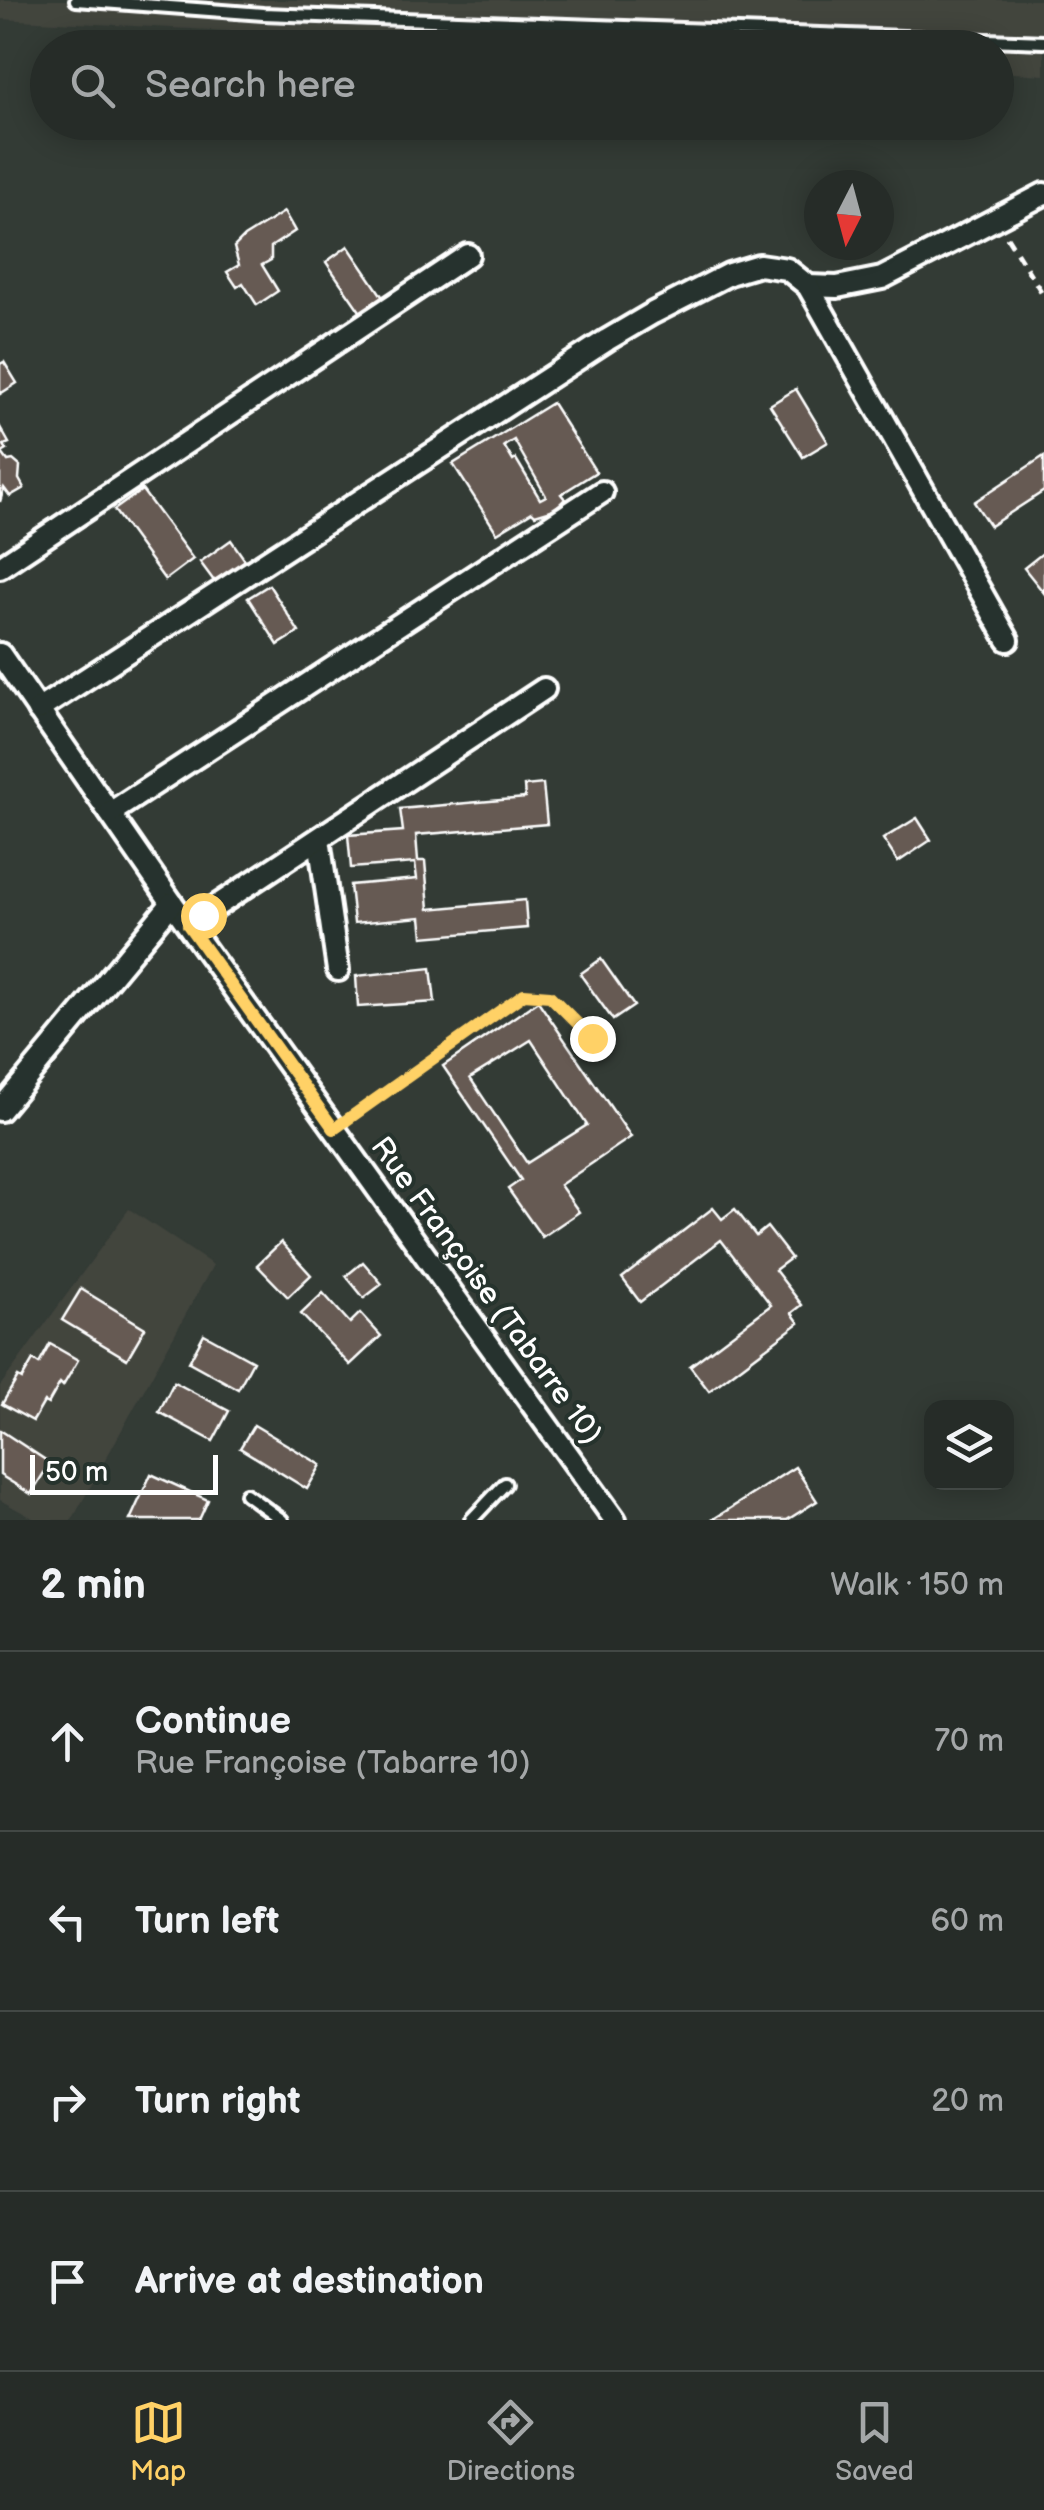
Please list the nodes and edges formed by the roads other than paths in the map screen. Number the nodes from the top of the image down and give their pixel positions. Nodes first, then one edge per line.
1 (76, 0) edge
2 (709, 30) edge
3 (1014, 41) edge
4 (1044, 42) edge
5 (1044, 194) edge
6 (468, 254) dead end
7 (808, 286) junction
8 (602, 492) dead end
9 (0, 567) edge
10 (1008, 640) dead end
11 (0, 654) edge
12 (544, 689) dead end
13 (38, 710) junction
14 (110, 813) junction
15 (319, 838) junction
16 (172, 903) junction
17 (196, 920) junction
18 (338, 970) dead end
19 (0, 1110) edge
20 (505, 1484) dead end
21 (246, 1494) dead end
22 (282, 1520) edge
23 (471, 1520) edge
24 (614, 1520) edge

1 - 2 lane
3 - 4 lane
5 - 7 street
6 - 9 street
7 - 10 street
7 - 13 street
8 - 14 street
11 - 13 street, Rue Françoise (Tabarre 10)
12 - 15 street
13 - 14 street, Rue Françoise (Tabarre 10)
14 - 16 street, Rue Françoise (Tabarre 10)
15 - 17 street
15 - 18 street
16 - 17 street, Rue Françoise (Tabarre 10)
16 - 19 street
17 - 24 street, Rue Françoise (Tabarre 10)
20 - 23 lane
21 - 22 lane

